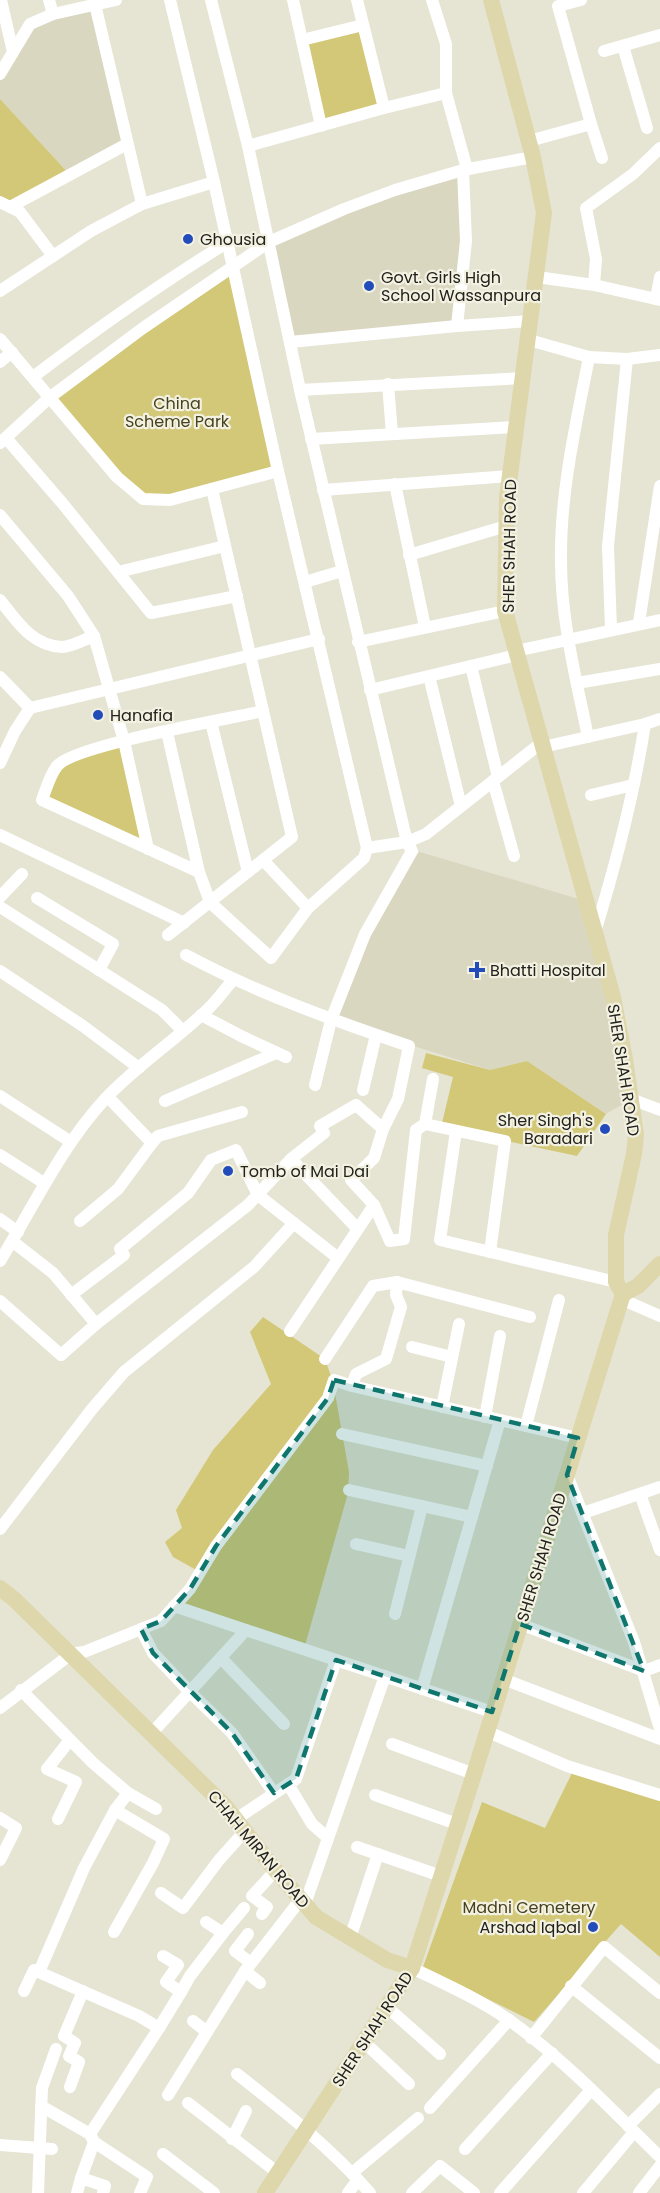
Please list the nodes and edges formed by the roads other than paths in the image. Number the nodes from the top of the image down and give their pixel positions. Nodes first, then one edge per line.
1 (1, 0) edge
2 (50, 0) edge
3 (116, 0) edge
4 (170, 0) edge
5 (211, 0) edge
6 (293, 0) edge
7 (357, 0) edge
8 (432, 0) edge
9 (491, 0) edge
10 (581, 0) edge
11 (95, 3) edge
12 (53, 14) junction
13 (363, 26) junction
14 (660, 35) edge
15 (302, 39) junction
16 (623, 46) junction
17 (604, 51) dead end
18 (13, 52) junction
19 (0, 74) edge
20 (447, 93) junction
21 (384, 108) junction
22 (591, 124) junction
23 (321, 126) junction
24 (647, 128) dead end
25 (529, 141) junction
26 (127, 144) junction
27 (248, 146) junction
28 (660, 148) edge
29 (533, 157) junction
30 (602, 158) dead end
31 (465, 169) junction
32 (214, 182) junction
33 (5, 204) edge
34 (142, 204) junction
35 (228, 242) junction
36 (269, 242) junction
37 (53, 256) junction
38 (233, 266) junction
39 (537, 277) junction
40 (660, 277) edge
41 (594, 285) junction
42 (0, 291) edge
43 (658, 299) edge
44 (531, 321) junction
45 (457, 326) junction
46 (0, 339) edge
47 (529, 340) junction
48 (290, 342) junction
49 (12, 352) junction
50 (660, 355) edge
51 (589, 357) junction
52 (627, 359) junction
53 (0, 362) edge
54 (33, 377) junction
55 (523, 378) junction
56 (388, 384) junction
57 (300, 390) junction
58 (50, 398) junction
59 (516, 428) junction
60 (392, 434) junction
61 (311, 439) junction
62 (3, 440) edge
63 (278, 471) junction
64 (510, 476) junction
65 (395, 484) junction
66 (660, 486) edge
67 (212, 489) junction
68 (323, 490) junction
69 (0, 515) edge
70 (506, 525) junction
71 (225, 546) junction
72 (410, 555) junction
73 (342, 571) junction
74 (118, 572) junction
75 (305, 582) junction
76 (237, 596) junction
77 (0, 600) edge
78 (505, 611) junction
79 (660, 620) edge
80 (639, 623) junction
81 (425, 627) junction
82 (611, 629) junction
83 (94, 636) junction
84 (319, 639) junction
85 (567, 639) junction
86 (358, 642) junction
87 (516, 653) junction
88 (250, 655) junction
89 (471, 666) junction
90 (660, 669) edge
91 (429, 676) junction
92 (0, 677) edge
93 (577, 683) junction
94 (109, 689) junction
95 (370, 690) junction
96 (30, 708) junction
97 (263, 711) junction
98 (660, 719) edge
99 (211, 723) junction
100 (645, 724) junction
101 (167, 732) junction
102 (588, 737) junction
103 (124, 741) junction
104 (542, 745) junction
105 (0, 763) edge
106 (495, 779) junction
107 (633, 785) junction
108 (591, 795) dead end
109 (460, 806) junction
110 (0, 835) edge
111 (407, 842) junction
112 (367, 848) junction
113 (148, 849) junction
114 (514, 856) dead end
115 (263, 860) junction
116 (199, 872) junction
117 (248, 872) junction
118 (22, 874) dead end
119 (0, 897) edge
120 (37, 898) dead end
121 (211, 903) junction
122 (0, 908) edge
123 (308, 908) junction
124 (183, 923) junction
125 (595, 933) junction
126 (168, 935) dead end
127 (186, 955) dead end
128 (99, 970) junction
129 (0, 971) edge
130 (233, 980) junction
131 (201, 1015) junction
132 (332, 1020) junction
133 (182, 1030) junction
134 (376, 1035) junction
135 (139, 1068) junction
136 (433, 1079) dead end
137 (315, 1086) dead end
138 (363, 1090) dead end
139 (0, 1096) edge
140 (108, 1097) junction
141 (631, 1099) junction
142 (165, 1101) dead end
143 (660, 1110) edge
144 (242, 1112) dead end
145 (425, 1124) junction
146 (383, 1129) junction
147 (456, 1131) junction
148 (71, 1142) junction
149 (152, 1143) junction
150 (0, 1155) edge
151 (291, 1159) junction
152 (44, 1183) junction
153 (258, 1195) junction
154 (374, 1205) junction
155 (0, 1219) edge
156 (80, 1221) dead end
157 (294, 1223) junction
158 (354, 1226) dead end
159 (15, 1236) junction
160 (490, 1252) junction
161 (338, 1258) junction
162 (0, 1261) edge
163 (660, 1264) edge
164 (397, 1282) junction
165 (620, 1292) junction
166 (71, 1295) junction
167 (559, 1300) dead end
168 (0, 1301) edge
169 (660, 1316) edge
170 (530, 1317) dead end
171 (459, 1323) dead end
172 (96, 1324) junction
173 (290, 1331) dead end
174 (500, 1336) dead end
175 (412, 1347) dead end
176 (452, 1357) junction
177 (325, 1359) dead end
178 (352, 1386) junction
179 (442, 1407) junction
180 (485, 1417) junction
181 (500, 1420) junction
182 (526, 1426) junction
183 (342, 1434) dead end
184 (578, 1438) junction
185 (487, 1466) junction
186 (567, 1474) junction
187 (660, 1487) edge
188 (349, 1490) dead end
189 (640, 1494) junction
190 (422, 1506) junction
191 (583, 1513) junction
192 (472, 1517) junction
193 (0, 1529) edge
194 (356, 1544) dead end
195 (660, 1550) edge
196 (409, 1556) junction
197 (0, 1588) edge
198 (174, 1606) junction
199 (394, 1614) dead end
200 (520, 1624) junction
201 (141, 1629) junction
202 (246, 1630) junction
203 (71, 1654) junction
204 (221, 1658) junction
205 (336, 1660) junction
206 (660, 1665) edge
207 (644, 1671) junction
208 (385, 1676) junction
209 (503, 1679) junction
210 (422, 1689) junction
211 (21, 1690) junction
212 (190, 1692) junction
213 (0, 1707) edge
214 (492, 1712) junction
215 (284, 1724) dead end
216 (660, 1729) edge
217 (486, 1731) junction
218 (151, 1734) junction
219 (660, 1739) edge
220 (70, 1740) junction
221 (392, 1744) dead end
222 (474, 1774) junction
223 (288, 1784) junction
224 (128, 1793) junction
225 (274, 1793) junction
226 (375, 1795) dead end
227 (660, 1795) edge
228 (156, 1809) dead end
229 (115, 1810) junction
230 (0, 1818) edge
231 (58, 1819) dead end
232 (457, 1824) junction
233 (241, 1825) junction
234 (328, 1838) junction
235 (357, 1847) dead end
236 (378, 1854) junction
237 (0, 1860) edge
238 (276, 1870) junction
239 (441, 1876) junction
240 (161, 1893) dead end
241 (303, 1902) junction
242 (244, 1908) dead end
243 (262, 1914) dead end
244 (206, 1922) dead end
245 (114, 1932) dead end
246 (223, 1933) junction
247 (248, 1934) dead end
248 (350, 1938) junction
249 (163, 1956) dead end
250 (248, 1967) junction
251 (412, 1968) junction
252 (39, 1972) junction
253 (260, 1983) dead end
254 (571, 1986) junction
255 (24, 1991) dead end
256 (83, 1991) junction
257 (181, 1992) junction
258 (660, 1993) edge
259 (387, 2007) junction
260 (509, 2020) junction
261 (192, 2021) dead end
262 (159, 2028) junction
263 (207, 2032) junction
264 (531, 2038) junction
265 (365, 2043) junction
266 (56, 2049) dead end
267 (552, 2053) junction
268 (440, 2054) dead end
269 (660, 2058) edge
270 (237, 2074) dead end
271 (409, 2084) dead end
272 (70, 2087) dead end
273 (591, 2090) junction
274 (660, 2094) edge
275 (168, 2095) dead end
276 (188, 2103) dead end
277 (41, 2106) junction
278 (430, 2108) dead end
279 (246, 2111) dead end
280 (418, 2118) dead end
281 (306, 2128) junction
282 (631, 2129) junction
283 (92, 2138) junction
284 (232, 2139) junction
285 (0, 2145) edge
286 (39, 2148) junction
287 (52, 2149) dead end
288 (465, 2149) dead end
289 (163, 2154) dead end
290 (660, 2157) edge
291 (660, 2166) edge
292 (278, 2173) junction
293 (355, 2176) junction
294 (81, 2178) junction
295 (38, 2193) edge
296 (77, 2193) edge
297 (103, 2193) edge
298 (140, 2193) edge
299 (214, 2193) edge
300 (265, 2193) edge
301 (348, 2193) edge
302 (370, 2193) edge
303 (412, 2193) edge
304 (474, 2193) edge
305 (500, 2193) edge
306 (583, 2193) edge
307 (639, 2193) edge

1 - 18 street
2 - 12 street
3 - 11 street
4 - 32 street
5 - 27 street
6 - 15 street
7 - 13 street
8 - 20 street
9 - 25 main road, SHER SHAH ROAD
10 - 22 street
11 - 12 street
11 - 26 street
12 - 18 street
13 - 15 street
13 - 21 street
14 - 16 street
15 - 23 street
16 - 17 street
16 - 24 street
18 - 19 street
20 - 21 street
20 - 31 street
21 - 23 street
22 - 25 street
22 - 30 street
23 - 27 street
25 - 29 main road, SHER SHAH ROAD
26 - 33 street
26 - 34 street
27 - 36 street
28 - 41 street
29 - 31 street
29 - 39 main road, SHER SHAH ROAD
31 - 36 street
31 - 45 street
32 - 34 street
32 - 35 street
33 - 37 street
34 - 37 street
35 - 38 street
35 - 54 street
36 - 38 street
36 - 48 street
37 - 42 street
38 - 58 street
38 - 63 street
39 - 41 street
39 - 44 main road, SHER SHAH ROAD
40 - 43 street
41 - 43 street
44 - 45 street
44 - 47 main road, SHER SHAH ROAD
45 - 48 street
46 - 49 street
47 - 51 street
47 - 55 main road, SHER SHAH ROAD
48 - 57 street
49 - 53 street
49 - 54 street
50 - 52 street
51 - 52 street
51 - 85 street
52 - 82 street
54 - 58 street
55 - 56 street
55 - 59 main road, SHER SHAH ROAD
56 - 57 street
56 - 60 street
57 - 61 street
58 - 62 street
58 - 67 street
59 - 60 street
59 - 64 main road, SHER SHAH ROAD
60 - 61 street
61 - 68 street
62 - 74 street
63 - 67 street
63 - 75 street
64 - 65 street
64 - 70 main road, SHER SHAH ROAD
65 - 68 street
65 - 72 street
66 - 80 street
67 - 71 street
68 - 73 street
69 - 83 street
70 - 72 street
70 - 78 main road, SHER SHAH ROAD
71 - 74 street
71 - 76 street
72 - 81 street
73 - 75 street
73 - 86 street
74 - 76 street
75 - 84 street
76 - 88 street
77 - 83 street
78 - 81 street
78 - 87 main road, SHER SHAH ROAD
79 - 80 street
80 - 82 street
81 - 86 street
82 - 85 street
83 - 94 street
84 - 88 street
84 - 112 street
85 - 87 street
85 - 93 street
86 - 95 street
87 - 89 street
87 - 104 main road, SHER SHAH ROAD
88 - 94 street
88 - 97 street
89 - 91 street
89 - 106 street
90 - 93 street
91 - 95 street
91 - 109 street
92 - 96 street
93 - 102 street
94 - 96 street
94 - 103 street
95 - 111 street
96 - 105 street
97 - 99 street
97 - 115 street
98 - 100 street
99 - 101 street
99 - 117 street
100 - 102 street
100 - 107 street
101 - 103 street
101 - 116 street
102 - 104 street
103 - 113 street
103 - 113 street
104 - 106 street
104 - 125 main road, SHER SHAH ROAD
106 - 109 street
106 - 114 street
107 - 108 street
107 - 125 street
109 - 111 street
110 - 124 street
111 - 112 street
111 - 132 street
112 - 123 street
113 - 116 street
115 - 117 street
115 - 123 street
116 - 121 street
117 - 121 street
118 - 119 street
120 - 128 street
121 - 123 street
121 - 124 street
122 - 128 street
124 - 126 street
125 - 141 main road, SHER SHAH ROAD
127 - 130 street
128 - 133 street
129 - 135 street
130 - 131 street
130 - 132 street
131 - 133 street
131 - 142 street
132 - 134 street
132 - 137 street
133 - 135 street
134 - 138 street
134 - 146 street
135 - 140 street
136 - 145 street
139 - 148 street
140 - 148 street
140 - 149 street
141 - 143 street
141 - 165 main road, SHER SHAH ROAD
144 - 149 street
145 - 147 street
145 - 154 street
146 - 151 street
146 - 154 street
147 - 160 street
147 - 160 street
148 - 152 street
149 - 156 street
150 - 152 street
151 - 153 street
151 - 158 street
152 - 159 street
153 - 157 street
153 - 166 street
153 - 172 street
154 - 161 street
155 - 159 street
157 - 161 street
157 - 193 street
159 - 162 street
159 - 166 street
160 - 165 street
161 - 173 street
163 - 165 main road
164 - 170 street
164 - 177 street
164 - 178 street
165 - 169 street
165 - 184 main road, SHER SHAH ROAD
166 - 172 street
167 - 182 street
168 - 172 street
171 - 176 street
174 - 180 street
175 - 176 street
176 - 179 street
178 - 179 street
178 - 198 street
179 - 180 street
180 - 181 street
181 - 182 street
181 - 185 street
182 - 184 street
183 - 185 street
184 - 186 main road, SHER SHAH ROAD
185 - 192 street
186 - 191 street
186 - 200 main road, SHER SHAH ROAD
187 - 189 street
188 - 190 street
189 - 191 street
189 - 195 street
190 - 192 street
190 - 196 street
191 - 207 street
192 - 210 street
194 - 196 street
196 - 199 street
197 - 203 main road, CHAH MIRAN ROAD
198 - 201 street
198 - 202 street
200 - 207 street
200 - 209 main road, SHER SHAH ROAD
201 - 203 street
201 - 212 street
202 - 204 street
202 - 205 street
203 - 211 street
203 - 218 main road, CHAH MIRAN ROAD
204 - 212 street
204 - 215 street
205 - 208 street
205 - 223 street
206 - 207 street
207 - 216 street
208 - 210 street
208 - 234 street
209 - 214 main road, SHER SHAH ROAD
209 - 219 street
210 - 214 street
211 - 213 street
211 - 220 street
212 - 218 street
212 - 225 street
214 - 217 main road, SHER SHAH ROAD
217 - 222 main road, SHER SHAH ROAD
217 - 227 street
218 - 233 main road, CHAH MIRAN ROAD
220 - 224 street
220 - 231 street
221 - 222 street
222 - 232 main road, SHER SHAH ROAD
223 - 225 street
223 - 234 street
224 - 228 street
224 - 229 street
225 - 233 street
226 - 232 street
229 - 245 street
229 - 252 street
230 - 237 street
232 - 239 main road, SHER SHAH ROAD
233 - 238 main road, CHAH MIRAN ROAD
233 - 240 street
234 - 241 street
235 - 236 street
236 - 239 street
236 - 248 street
238 - 241 main road, CHAH MIRAN ROAD
238 - 243 street
239 - 251 main road, SHER SHAH ROAD
241 - 248 main road, CHAH MIRAN ROAD
241 - 250 street
242 - 246 street
244 - 246 street
246 - 257 street
247 - 250 street
248 - 251 main road, CHAH MIRAN ROAD
249 - 257 street
250 - 253 street
250 - 263 street
251 - 259 main road, SHER SHAH ROAD
251 - 260 street, CHAH MIRAN ROAD
252 - 255 street
252 - 256 street
254 - 258 street
254 - 264 street
254 - 269 street
256 - 262 street
256 - 272 street
257 - 262 street
259 - 265 main road, SHER SHAH ROAD
259 - 268 street
260 - 264 street, CHAH MIRAN ROAD
260 - 278 street
261 - 263 street
262 - 283 street
263 - 275 street
264 - 267 street, CHAH MIRAN ROAD
265 - 271 street
265 - 281 main road, SHER SHAH ROAD
266 - 277 street
267 - 273 street, CHAH MIRAN ROAD
267 - 288 street
270 - 281 street
273 - 282 street, CHAH MIRAN ROAD
273 - 305 street
274 - 282 street
276 - 284 street
277 - 283 street
277 - 286 street
279 - 284 street
280 - 293 street
281 - 292 main road, SHER SHAH ROAD
281 - 293 street
282 - 290 street, CHAH MIRAN ROAD
282 - 306 street
283 - 294 street
283 - 298 street
284 - 292 street
285 - 286 street
286 - 287 street
286 - 295 street
289 - 299 street
291 - 307 street
292 - 300 main road, SHER SHAH ROAD
293 - 301 street
293 - 302 street
294 - 296 street
294 - 297 street
303 - 304 street

